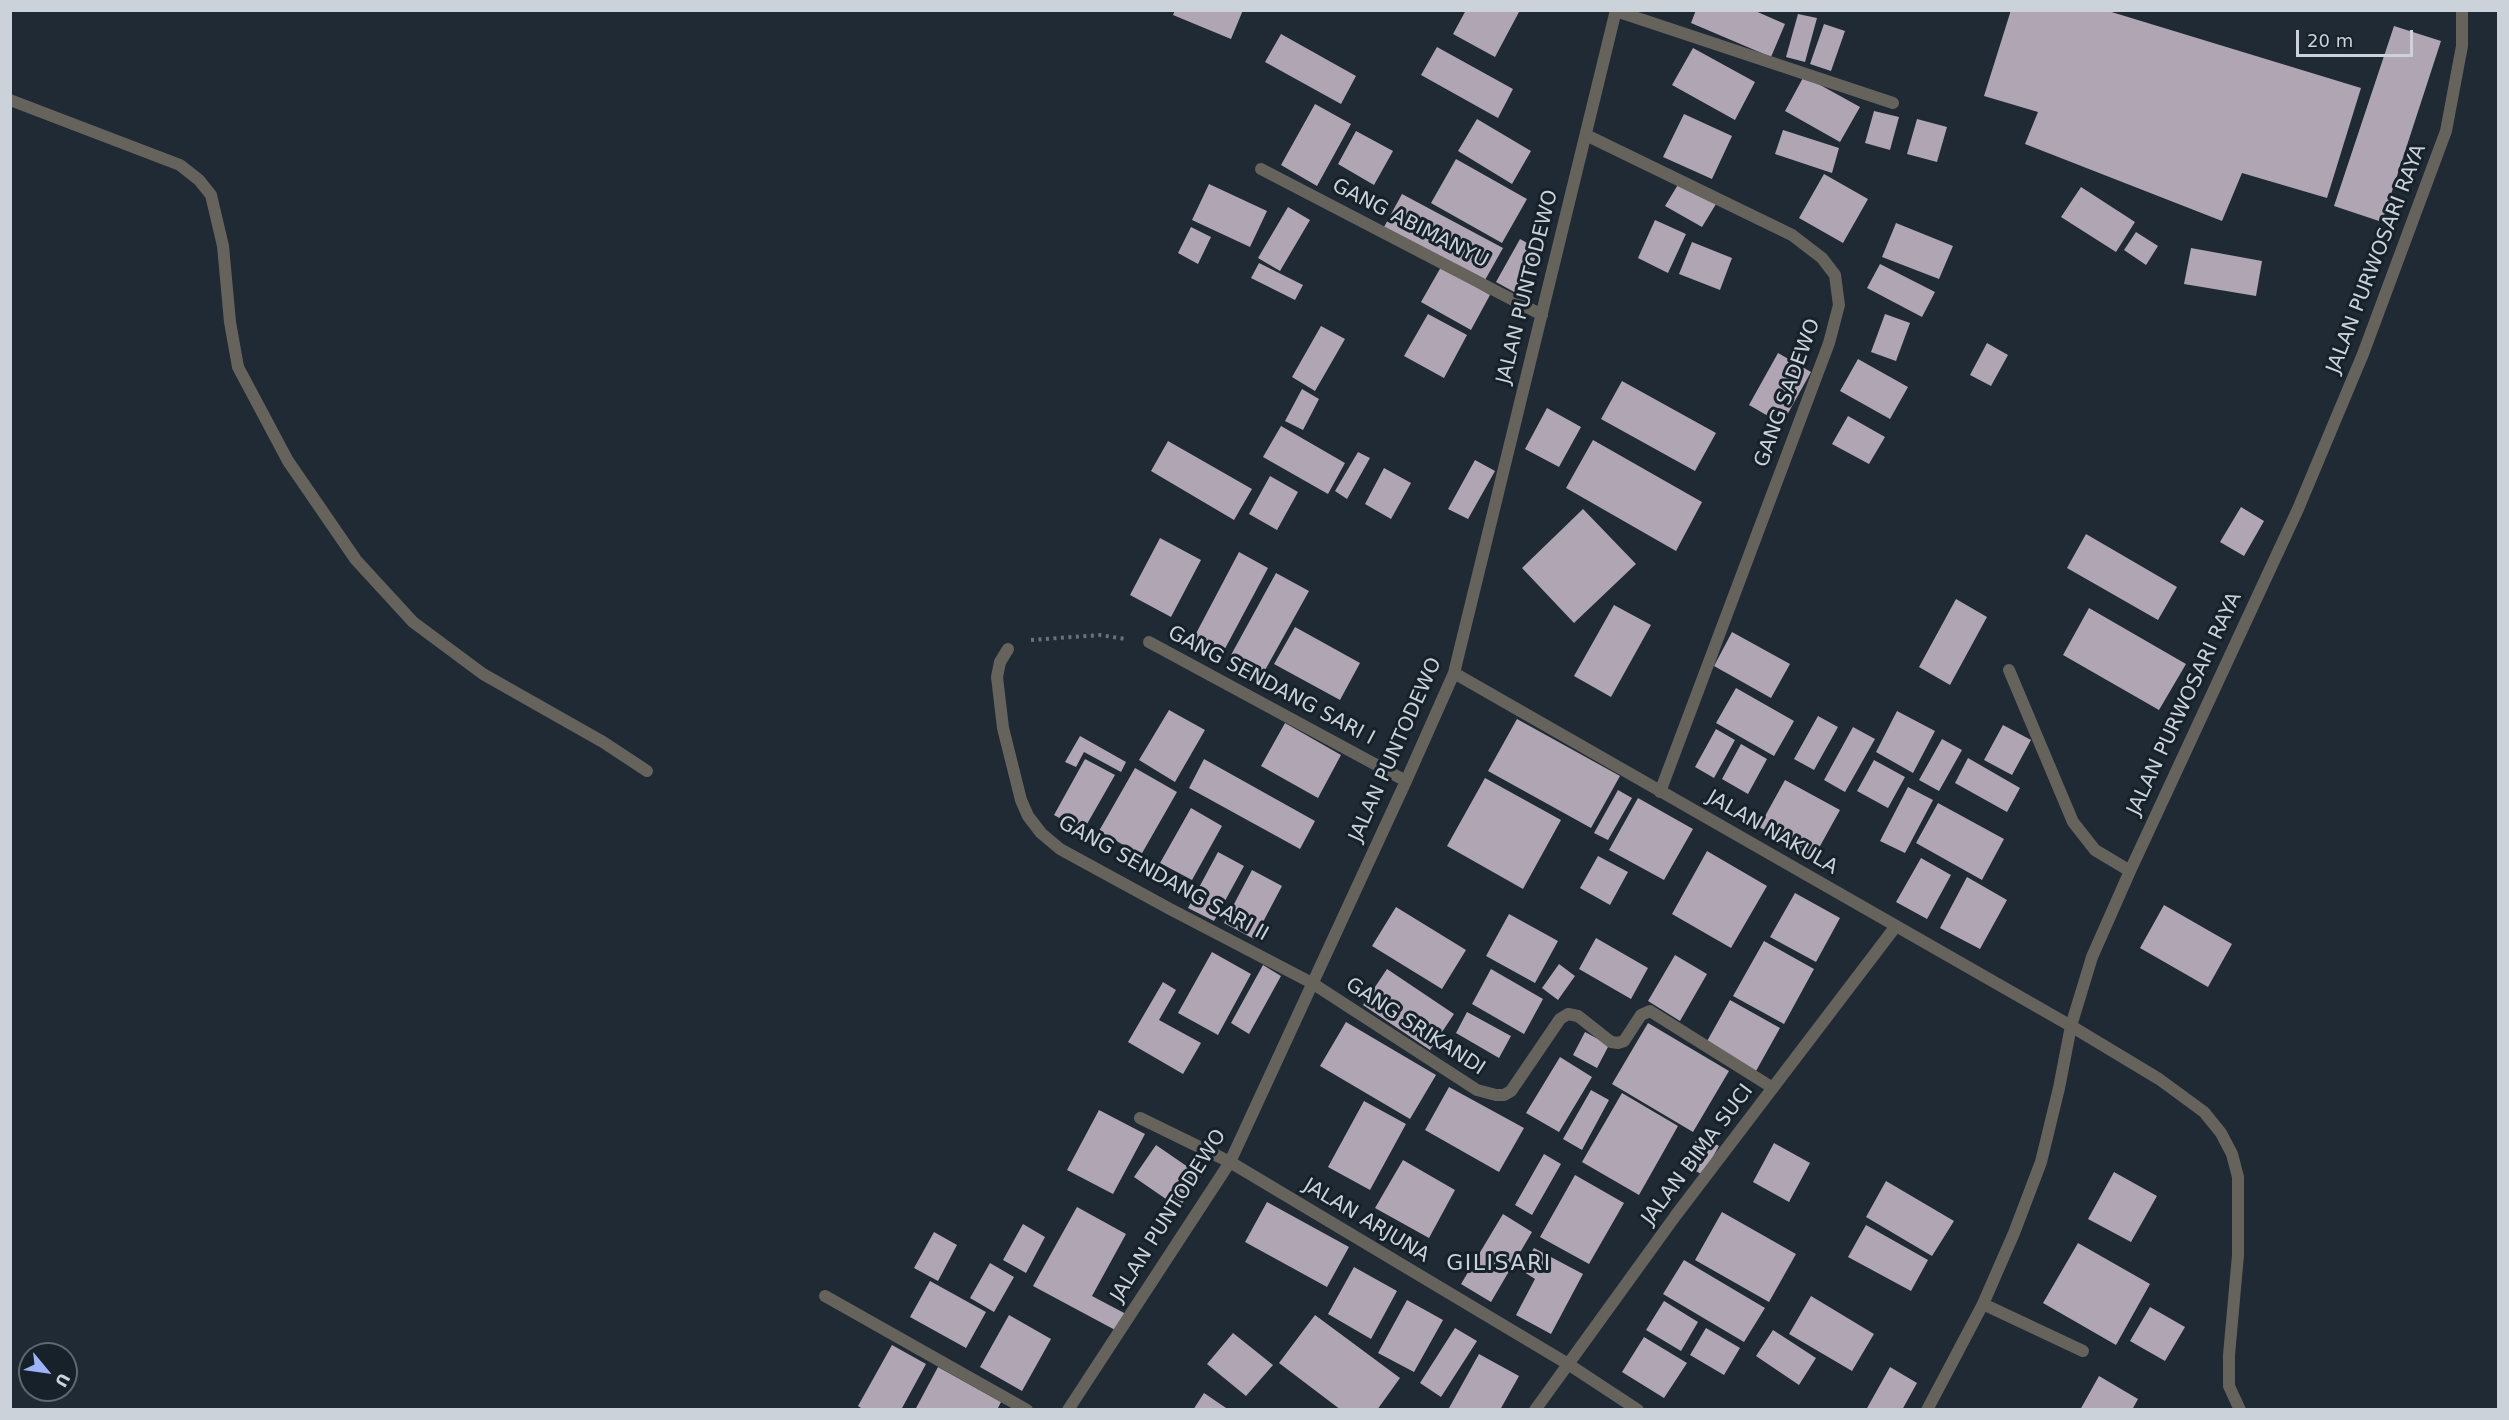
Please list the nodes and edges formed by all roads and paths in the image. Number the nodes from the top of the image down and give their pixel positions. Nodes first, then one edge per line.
1 (2462, 10) edge
2 (1616, 11) edge
3 (10, 100) edge
4 (1893, 103) dead end
5 (1586, 135) junction
6 (1261, 169) dead end
7 (1542, 315) junction
8 (1149, 642) joint
9 (1008, 649) joint
10 (2009, 670) dead end
11 (1454, 672) junction
12 (647, 771) dead end
13 (1406, 781) junction
14 (1660, 792) junction
15 (2130, 871) junction
16 (1896, 926) junction
17 (1312, 983) junction
18 (2071, 1026) junction
19 (1773, 1088) junction
20 (1140, 1118) dead end
21 (1230, 1162) junction
22 (825, 1296) dead end
23 (1983, 1304) junction
24 (2083, 1351) dead end
25 (1568, 1364) junction
26 (1027, 1410) edge
27 (1068, 1410) edge
28 (1535, 1410) edge
29 (1638, 1410) edge
30 (1927, 1410) edge
31 (2240, 1410) edge

1 - 15 street, JALAN PURWOSARI RAYA
2 - 4 street
2 - 5 street, JALAN PUNTODEWO
3 - 12 street
5 - 7 street, JALAN PUNTODEWO
5 - 14 street, GANG SADEWO
6 - 7 street, GANG ABIMANYU
7 - 11 street, JALAN PUNTODEWO
8 - 9 path
8 - 13 street, GANG SENDANG SARI I
9 - 17 street, GANG SENDANG SARI II
10 - 15 street
11 - 13 street, JALAN PUNTODEWO
11 - 14 street, JALAN NAKULA
13 - 17 street, JALAN PUNTODEWO
14 - 16 street, JALAN NAKULA
15 - 18 street, JALAN PURWOSARI RAYA
16 - 18 street, JALAN NAKULA
16 - 19 street, JALAN BIMA SUCI
17 - 19 street, GANG SRIKANDI
17 - 21 street, JALAN PUNTODEWO
18 - 23 street, JALAN PURWOSARI RAYA
18 - 31 street, JALAN NAKULA
19 - 25 street, JALAN BIMA SUCI
20 - 21 street, JALAN ARJUNA
21 - 25 street, JALAN ARJUNA
21 - 27 street, JALAN PUNTODEWO
22 - 26 street
23 - 24 street
23 - 30 street, JALAN PURWOSARI RAYA
25 - 28 street, JALAN BIMA SUCI
25 - 29 street, JALAN ARJUNA

